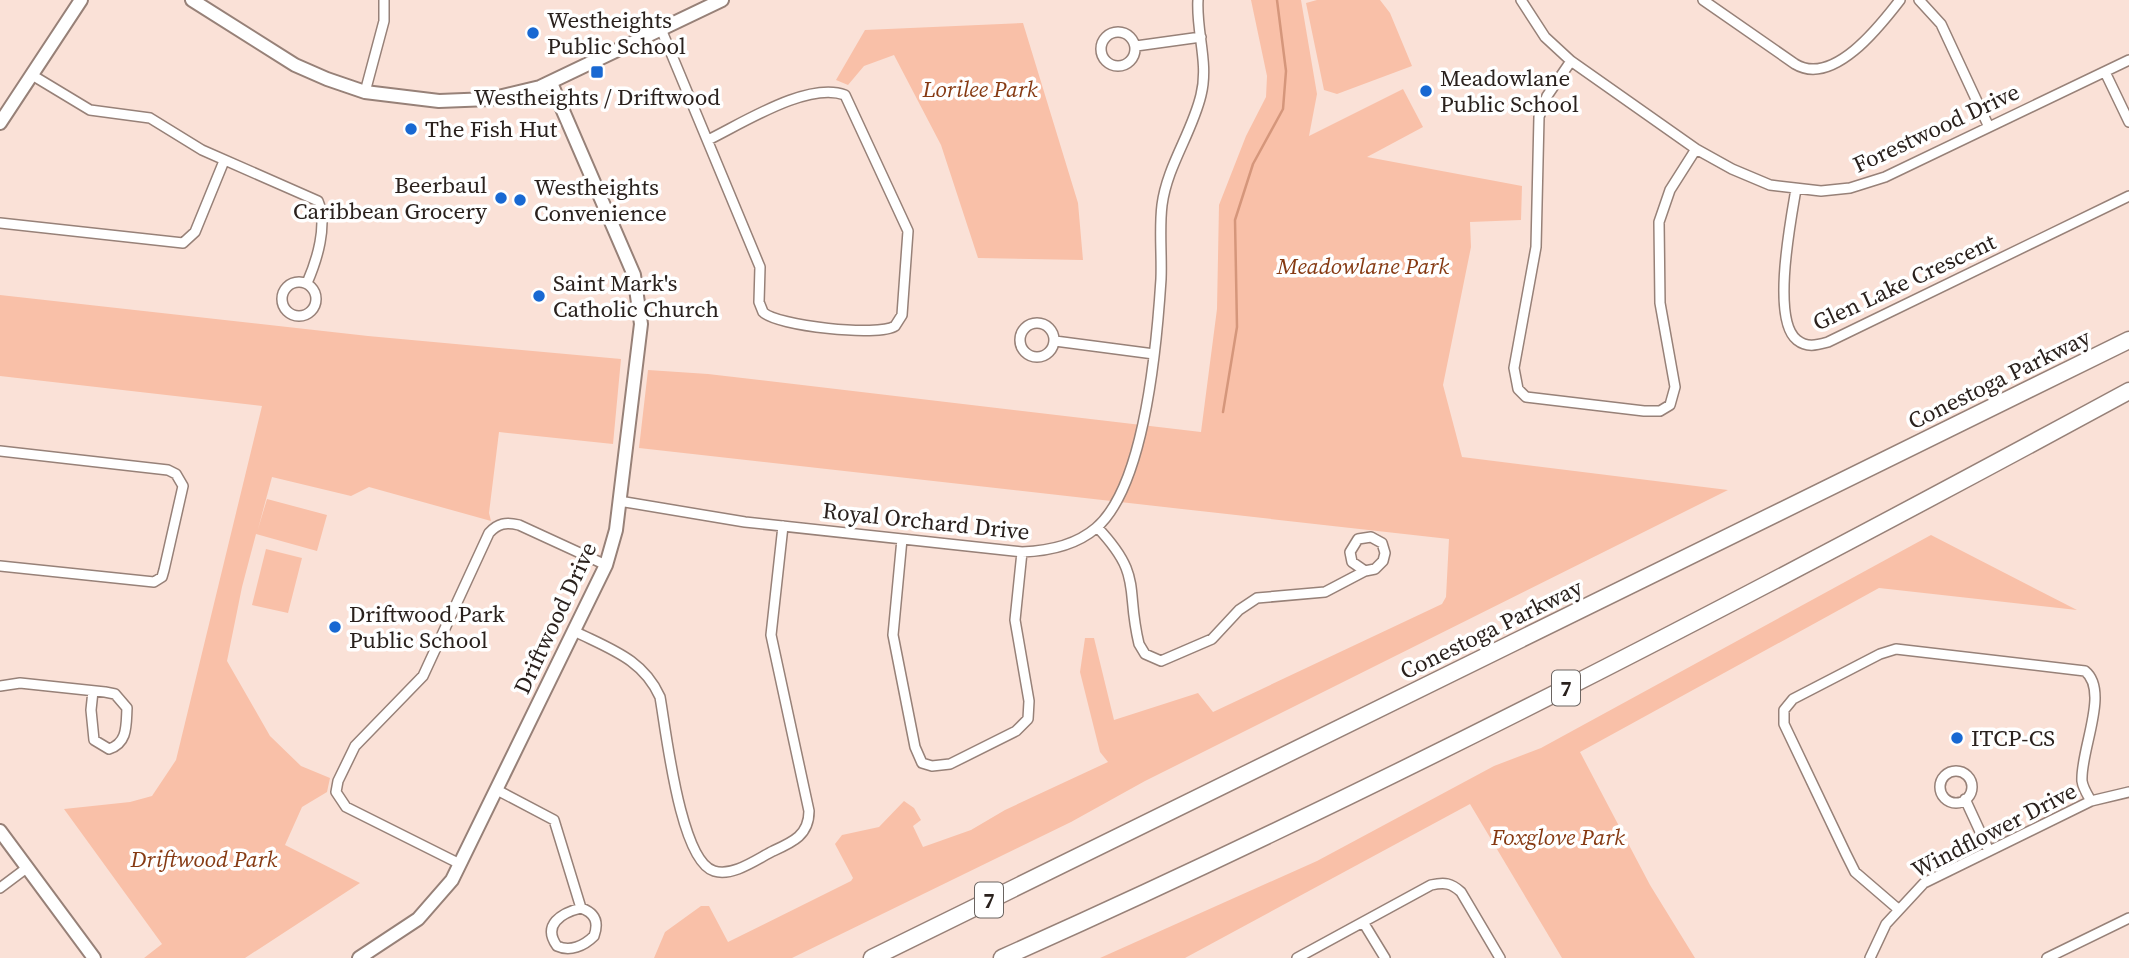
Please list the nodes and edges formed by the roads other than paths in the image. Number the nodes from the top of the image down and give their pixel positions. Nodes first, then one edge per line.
1 (81, 0) edge
2 (192, 0) edge
3 (384, 0) edge
4 (722, 0) edge
5 (1198, 0) edge
6 (1521, 0) edge
7 (1703, 0) edge
8 (1900, 0) edge
9 (1919, 0) edge
10 (209, 4) edge
11 (661, 29) junction
12 (1201, 37) junction
13 (1136, 46) junction
14 (2129, 60) edge
15 (1571, 61) junction
16 (2105, 72) junction
17 (32, 75) junction
18 (551, 83) junction
19 (365, 92) junction
20 (2129, 122) edge
21 (0, 123) edge
22 (1988, 125) junction
23 (708, 140) junction
24 (1696, 149) junction
25 (223, 161) junction
26 (1796, 189) junction
27 (2129, 196) edge
28 (0, 223) edge
29 (307, 283) dead end
30 (1055, 341) junction
31 (2129, 341) edge
32 (1154, 354) junction
33 (2129, 391) edge
34 (0, 451) edge
35 (619, 501) junction
36 (783, 526) junction
37 (1097, 527) junction
38 (902, 538) junction
39 (1021, 552) junction
40 (606, 565) junction
41 (0, 566) edge
42 (1364, 571) dead end
43 (574, 631) junction
44 (0, 686) edge
45 (93, 691) junction
46 (497, 790) junction
47 (2129, 792) edge
48 (1965, 799) dead end
49 (2091, 801) junction
50 (0, 831) edge
51 (1989, 851) junction
52 (460, 864) junction
53 (28, 867) junction
54 (0, 888) edge
55 (581, 908) junction
56 (1898, 909) junction
57 (2129, 918) edge
58 (1363, 922) junction
59 (94, 958) edge
60 (359, 958) edge
61 (872, 958) edge
62 (1002, 958) edge
63 (1297, 958) edge
64 (1385, 958) edge
65 (1500, 958) edge
66 (1870, 958) edge
67 (2047, 958) edge

1 - 17 street
2 - 10 street
3 - 19 street
4 - 11 street
5 - 12 street, Royal Orchard Drive
6 - 15 street, Forestwood Drive
7 - 8 street
9 - 22 street
10 - 19 street
11 - 18 street
11 - 23 street
12 - 13 street
12 - 32 street, Royal Orchard Drive
13 - 13 street
14 - 16 street, Forestwood Drive
15 - 24 street, Forestwood Drive
15 - 24 street
16 - 20 street
16 - 22 street, Forestwood Drive
17 - 21 street
17 - 25 street
18 - 19 street
18 - 35 street, Driftwood Drive
22 - 26 street, Forestwood Drive
23 - 23 street
24 - 26 street, Forestwood Drive
25 - 28 street
25 - 29 street
26 - 27 street, Glen Lake Crescent
30 - 30 street
30 - 32 street
31 - 61 highway, Conestoga Parkway / 7
32 - 37 street, Royal Orchard Drive
33 - 62 highway, 7
34 - 41 street
35 - 36 street, Royal Orchard Drive
35 - 40 street, Driftwood Drive
36 - 38 street, Royal Orchard Drive
36 - 43 street
37 - 39 street, Royal Orchard Drive
37 - 42 street
38 - 39 street, Royal Orchard Drive
38 - 39 street
40 - 43 street, Driftwood Drive
40 - 52 street
43 - 46 street, Driftwood Drive
44 - 45 street
45 - 45 street
46 - 52 street, Driftwood Drive
46 - 55 street
47 - 49 street, Windflower Drive
48 - 51 street
49 - 51 street, Windflower Drive
49 - 56 street
50 - 53 street
51 - 56 street, Windflower Drive
52 - 60 street, Driftwood Drive
53 - 54 street
53 - 59 street
55 - 55 street
56 - 66 street, Windflower Drive
57 - 67 street
58 - 63 street
58 - 64 street
58 - 65 street

